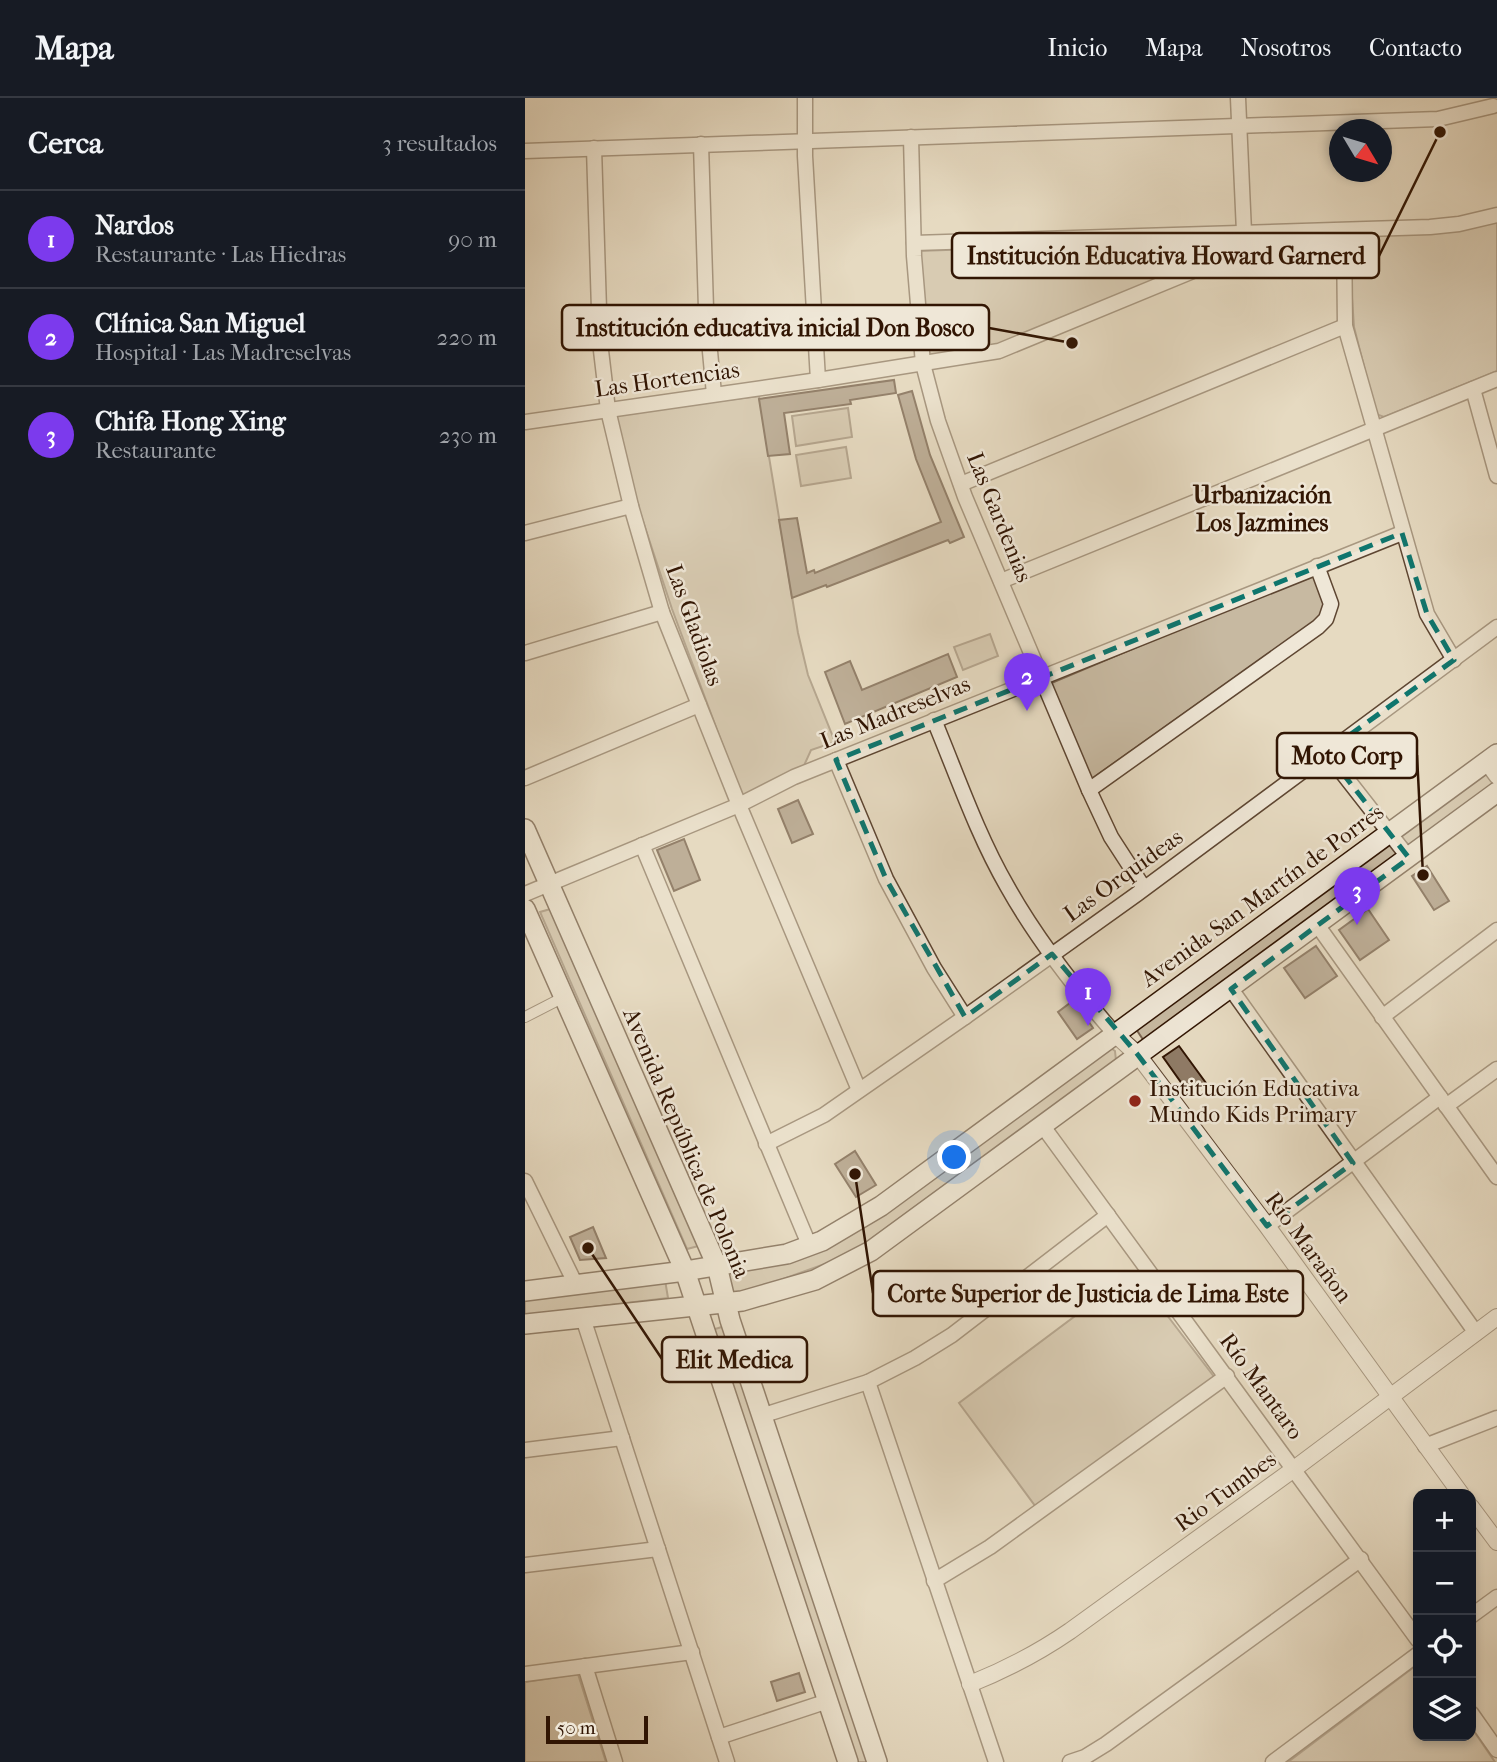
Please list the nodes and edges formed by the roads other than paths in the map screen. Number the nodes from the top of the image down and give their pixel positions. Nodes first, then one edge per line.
1 (805, 98) edge
2 (1238, 98) edge
3 (1493, 107) edge
4 (1239, 126) junction
5 (911, 137) junction
6 (804, 142) junction
7 (701, 144) junction
8 (594, 148) junction
9 (525, 151) edge
10 (1497, 215) edge
11 (1344, 230) junction
12 (1244, 233) junction
13 (914, 243) junction
14 (1345, 326) junction
15 (923, 364) junction
16 (1497, 379) edge
17 (818, 380) junction
18 (1473, 389) junction
19 (714, 394) junction
20 (608, 410) junction
21 (525, 422) edge
22 (1374, 430) junction
23 (1497, 476) edge
24 (961, 484) junction
25 (631, 506) junction
26 (525, 533) edge
27 (1402, 533) junction
28 (1317, 566) junction
29 (1001, 581) junction
30 (662, 612) junction
31 (1497, 628) edge
32 (525, 653) edge
33 (1454, 660) junction
34 (1043, 679) junction
35 (699, 705) junction
36 (934, 720) junction
37 (1326, 752) junction
38 (836, 760) junction
39 (1493, 764) edge
40 (525, 778) edge
41 (1089, 790) junction
42 (1497, 792) edge
43 (739, 804) junction
44 (525, 830) edge
45 (1390, 832) junction
46 (642, 845) junction
47 (1409, 858) junction
48 (547, 883) junction
49 (1144, 888) junction
50 (525, 894) edge
51 (525, 909) edge
52 (1318, 926) junction
53 (1497, 930) edge
54 (1052, 954) junction
55 (1231, 989) junction
56 (564, 997) junction
57 (525, 1017) edge
58 (965, 1017) junction
59 (1382, 1017) junction
60 (1114, 1033) junction
61 (1138, 1055) junction
62 (1497, 1069) edge
63 (859, 1090) junction
64 (1443, 1101) junction
65 (1042, 1125) junction
66 (766, 1144) junction
67 (1353, 1163) junction
68 (1497, 1177) edge
69 (525, 1181) edge
70 (1108, 1216) junction
71 (1267, 1226) junction
72 (810, 1247) junction
73 (717, 1266) junction
74 (685, 1271) junction
75 (576, 1284) junction
76 (525, 1291) edge
77 (727, 1304) junction
78 (698, 1306) junction
79 (1497, 1317) edge
80 (583, 1318) junction
81 (525, 1324) edge
82 (1476, 1333) junction
83 (1227, 1376) junction
84 (868, 1382) junction
85 (1389, 1397) junction
86 (761, 1416) junction
87 (1497, 1418) edge
88 (622, 1438) junction
89 (1425, 1446) junction
90 (525, 1450) edge
91 (1294, 1469) junction
92 (1457, 1489) edge
93 (1476, 1513) edge
94 (1495, 1537) edge
95 (658, 1549) junction
96 (1361, 1559) junction
97 (525, 1565) edge
98 (934, 1581) junction
99 (1497, 1597) edge
100 (1472, 1615) edge
101 (1413, 1633) edge
102 (692, 1652) junction
103 (1413, 1658) edge
104 (585, 1666) junction
105 (525, 1674) edge
106 (969, 1684) junction
107 (828, 1701) junction
108 (1476, 1720) edge
109 (719, 1737) junction
110 (1497, 1749) edge
111 (615, 1762) edge
112 (727, 1762) edge
113 (848, 1762) edge
114 (877, 1762) edge
115 (996, 1762) edge
116 (1070, 1762) edge
117 (1273, 1762) edge

1 - 6 street
2 - 4 street
3 - 4 street
4 - 5 street
4 - 12 street
5 - 6 street
5 - 13 street, Las Gardenias
6 - 7 street
6 - 17 street
7 - 8 street
7 - 19 street
8 - 9 street
8 - 20 street, Las Gladiolas
10 - 11 street
11 - 12 street
11 - 14 street
12 - 13 street
12 - 15 street, Las Hortencias
13 - 15 street, Las Gardenias
14 - 22 street
14 - 24 street
15 - 17 street, Las Hortencias
15 - 24 street, Las Gardenias
16 - 18 street
17 - 19 street, Las Hortencias
18 - 22 street
18 - 23 street
19 - 20 street, Las Hortencias
20 - 21 street, Las Hortencias
20 - 25 street, Las Gladiolas
22 - 27 street
22 - 29 street
24 - 29 street, Las Gardenias
25 - 26 street
25 - 30 street, Las Gladiolas
27 - 28 street, Las Madreselvas
27 - 33 street
28 - 34 street, Las Madreselvas
28 - 41 street
29 - 34 street, Las Gardenias
30 - 32 street
30 - 35 street, Las Gladiolas
31 - 33 street, Las Orquideas
33 - 37 street, Las Orquideas
34 - 36 street, Las Madreselvas
34 - 41 street, Las Gardenias
35 - 40 street
35 - 43 street, Las Gladiolas
36 - 38 street, Las Madreselvas
36 - 54 street
37 - 45 street
37 - 49 street, Las Orquideas
38 - 43 street, Las Madreselvas
38 - 58 street
39 - 45 main road, Avenida San Martín de Porres
41 - 49 street, Las Gardenias
42 - 47 main road
43 - 46 street, Las Madreselvas
43 - 63 street, Las Gladiolas
44 - 48 main road, Avenida República de Polonia
45 - 47 street
45 - 60 main road, Avenida San Martín de Porres
46 - 48 street, Las Madreselvas
46 - 66 street
47 - 52 main road
48 - 50 street, Las Madreselvas
48 - 73 main road, Avenida República de Polonia
49 - 54 street, Las Orquideas
51 - 56 main road
52 - 55 main road
52 - 59 street
53 - 59 street
54 - 58 street, Las Orquideas
54 - 60 street
55 - 61 main road
55 - 67 street
56 - 57 street
56 - 74 main road
58 - 63 street, Las Orquideas
59 - 64 street
60 - 61 street, Río Marañon
60 - 72 main road, Avenida San Martín de Porres
61 - 65 main road
61 - 71 street, Río Marañon
62 - 64 street
63 - 66 street, Las Orquideas
64 - 67 street
64 - 68 street
65 - 70 street, Río Mantaro
65 - 77 main road
66 - 72 street
67 - 71 street
67 - 82 street
69 - 75 street
70 - 83 street, Río Mantaro
70 - 84 street
71 - 85 street, Río Marañon
72 - 73 main road, Avenida San Martín de Porres
73 - 74 main road, Avenida San Martín de Porres
73 - 77 main road, Avenida República de Polonia
74 - 75 main road, Avenida San Martín de Porres
74 - 78 main road
75 - 76 main road, Avenida San Martín de Porres
77 - 78 main road
77 - 86 main road, Avenida República de Polonia
78 - 80 main road
78 - 107 main road
79 - 82 street, Rio Tumbes
80 - 81 main road
80 - 88 street
82 - 85 street, Rio Tumbes
83 - 91 street, Río Mantaro
83 - 98 street
84 - 86 street
84 - 98 street
85 - 89 street, Río Marañon
85 - 91 street, Rio Tumbes
86 - 114 main road, Avenida República de Polonia
87 - 89 street
88 - 90 street
88 - 95 street
89 - 92 street, Río Marañon
91 - 96 street, Río Mantaro
91 - 106 street, Rio Tumbes
93 - 94 street
95 - 97 street
95 - 102 street
96 - 101 street, Río Mantaro
96 - 116 street
98 - 106 street
99 - 100 street
102 - 104 street
102 - 109 street
103 - 117 street
104 - 105 street
104 - 111 street
106 - 115 street
107 - 109 street
107 - 113 main road
108 - 110 street
109 - 112 street

